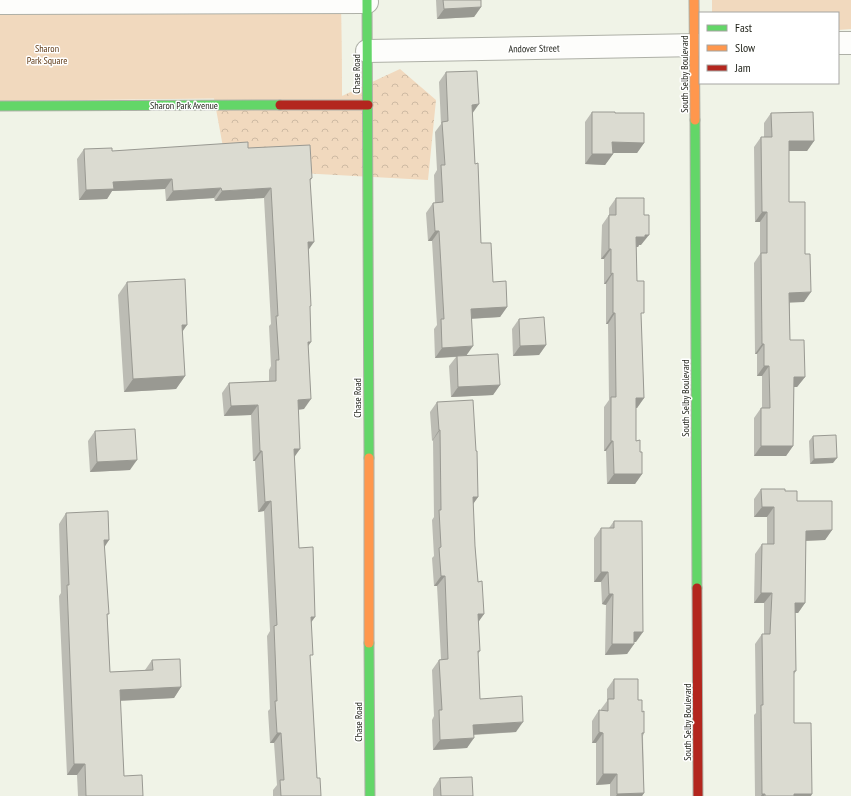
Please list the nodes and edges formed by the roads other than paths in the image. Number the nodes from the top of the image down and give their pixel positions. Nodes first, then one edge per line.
1 (694, 0) edge
2 (367, 1) edge
3 (0, 3) edge
4 (839, 43) edge
5 (851, 43) edge
6 (697, 45) edge
7 (368, 51) junction
8 (368, 104) junction
9 (0, 106) edge
10 (370, 796) edge
11 (698, 796) edge

1 - 6 street, South Selby Boulevard
2 - 3 street
2 - 7 street, Chase Road
4 - 5 street
6 - 7 street, Andover Street
6 - 11 street, South Selby Boulevard
7 - 8 street, Chase Road
8 - 9 street, Sharon Park Avenue
8 - 10 street, Chase Road

